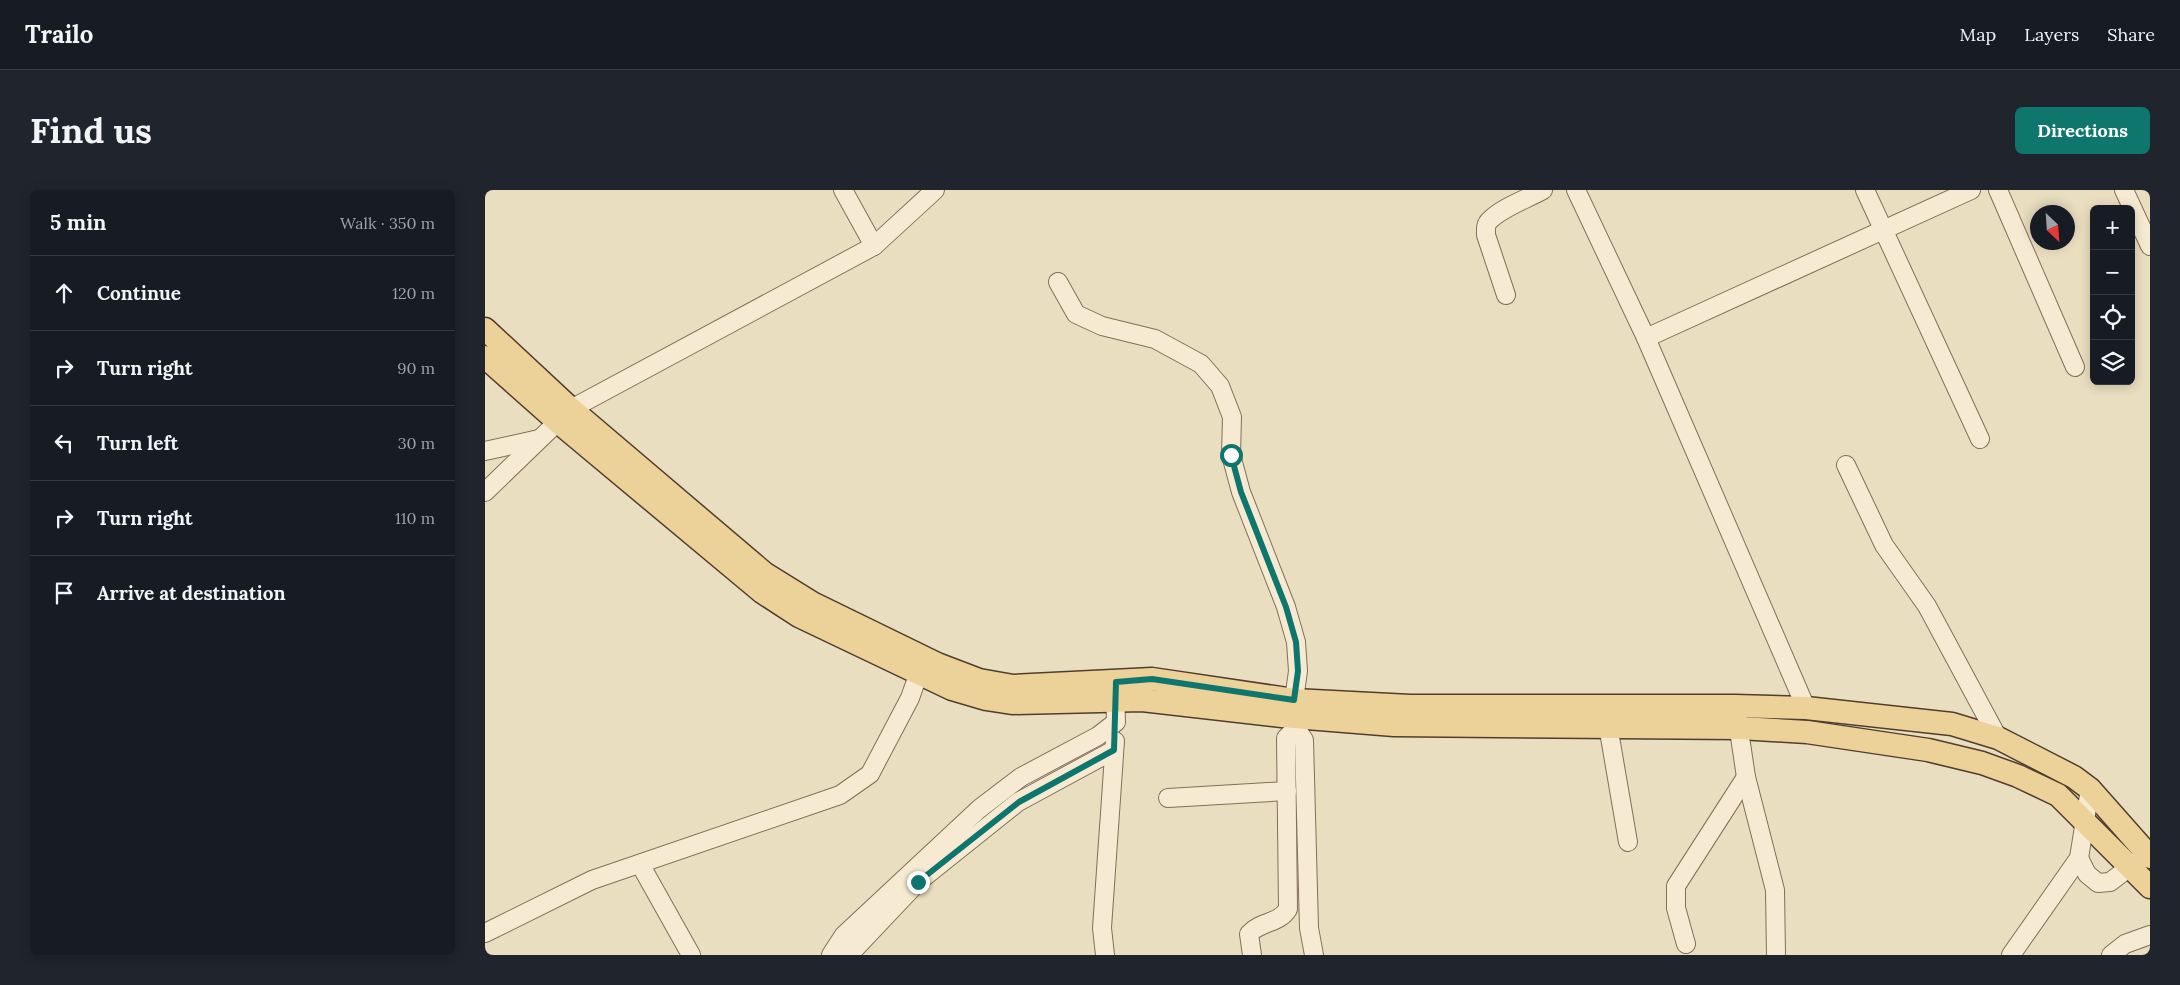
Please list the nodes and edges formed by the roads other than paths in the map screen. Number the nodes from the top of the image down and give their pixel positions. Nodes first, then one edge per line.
1 (843, 190) edge
2 (935, 190) edge
3 (1543, 190) edge
4 (1575, 190) edge
5 (1865, 190) edge
6 (1971, 190) edge
7 (1998, 190) edge
8 (2124, 190) edge
9 (1883, 230) junction
10 (874, 246) junction
11 (2150, 246) edge
12 (1058, 282) dead end
13 (1507, 295) dead end
14 (485, 329) edge
15 (1646, 338) junction
16 (485, 357) edge
17 (2075, 366) dead end
18 (564, 415) junction
19 (539, 438) junction
20 (1980, 439) dead end
21 (485, 451) edge
22 (1846, 466) dead end
23 (485, 492) edge
24 (921, 666) junction
25 (1115, 691) junction
26 (1806, 708) junction
27 (1295, 715) junction
28 (1606, 716) junction
29 (1737, 717) junction
30 (1116, 722) junction
31 (1998, 738) junction
32 (1114, 750) junction
33 (1746, 777) junction
34 (2090, 789) junction
35 (1287, 791) junction
36 (1168, 798) dead end
37 (2085, 820) junction
38 (1628, 842) dead end
39 (2079, 858) junction
40 (2143, 859) edge
41 (640, 864) junction
42 (2150, 888) edge
43 (485, 932) edge
44 (2150, 935) edge
45 (1686, 944) dead end
46 (691, 955) edge
47 (831, 955) edge
48 (849, 955) edge
49 (1105, 955) edge
50 (1252, 955) edge
51 (1314, 955) edge
52 (1776, 955) edge
53 (2011, 955) edge
54 (2111, 955) edge

1 - 10 street
2 - 10 street
3 - 13 street
4 - 15 street
5 - 9 street
6 - 9 street
7 - 17 street
8 - 11 street
9 - 15 street
9 - 20 street
10 - 18 street
12 - 27 street
14 - 18 main road
15 - 26 street
16 - 18 main road
18 - 19 street
18 - 24 main road
19 - 21 street
19 - 23 street
22 - 31 street
24 - 25 main road
24 - 41 street
25 - 27 main road
25 - 30 street
26 - 29 main road
26 - 31 main road
27 - 28 main road
27 - 35 street
27 - 51 street
28 - 29 main road
28 - 38 street
29 - 33 street
29 - 37 main road
30 - 32 street
30 - 47 street
31 - 34 main road
32 - 48 street
32 - 49 street
33 - 45 street
33 - 52 street
34 - 37 street
34 - 40 main road
35 - 36 street
35 - 50 street
37 - 39 street
37 - 40 main road
39 - 40 street
39 - 53 street
40 - 42 main road
41 - 43 street
41 - 46 street
44 - 54 street

